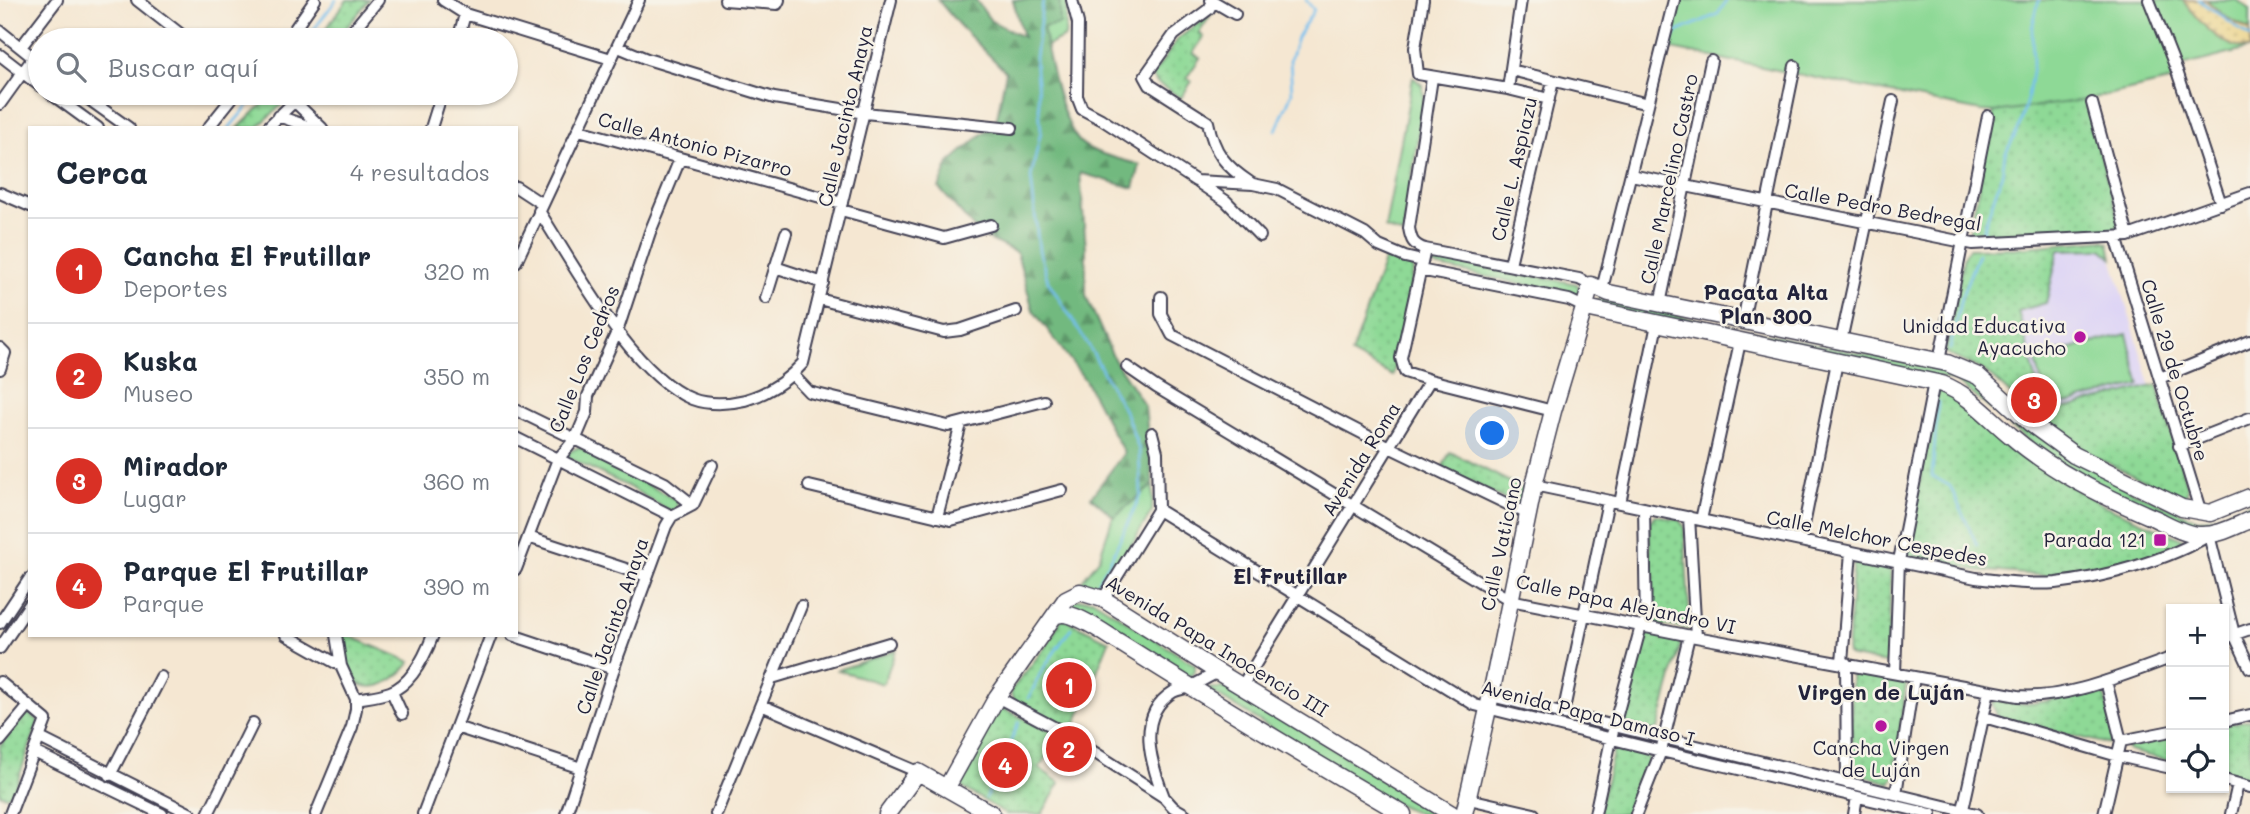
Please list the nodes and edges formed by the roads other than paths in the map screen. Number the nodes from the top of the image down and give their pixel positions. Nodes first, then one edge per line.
1 (57, 0) edge
2 (137, 0) edge
3 (315, 0) edge
4 (378, 0) edge
5 (443, 0) edge
6 (639, 0) edge
7 (725, 0) edge
8 (891, 0) edge
9 (1072, 0) edge
10 (1423, 0) edge
11 (1521, 0) edge
12 (1660, 0) edge
13 (2149, 0) edge
14 (1212, 1) edge
15 (778, 2) edge
16 (1673, 2) edge
17 (1235, 13) dead end
18 (466, 14) junction
19 (36, 28) edge
20 (173, 28) edge
21 (295, 28) edge
22 (355, 28) edge
23 (461, 28) edge
24 (511, 28) edge
25 (518, 30) edge
26 (0, 31) edge
27 (28, 38) edge
28 (21, 47) junction
29 (618, 47) junction
30 (28, 53) edge
31 (0, 55) edge
32 (611, 59) junction
33 (1711, 61) dead end
34 (1795, 66) dead end
35 (28, 68) edge
36 (1511, 70) junction
37 (23, 73) junction
38 (28, 77) edge
39 (1432, 78) junction
40 (1553, 81) junction
41 (1508, 89) junction
42 (1549, 99) junction
43 (1892, 101) dead end
44 (2092, 103) dead end
45 (0, 104) edge
46 (1648, 104) junction
47 (66, 105) edge
48 (96, 105) edge
49 (226, 105) edge
50 (291, 105) edge
51 (298, 105) edge
52 (438, 105) edge
53 (865, 113) junction
54 (110, 115) junction
55 (278, 116) junction
56 (1988, 116) dead end
57 (95, 126) edge
58 (100, 126) edge
59 (127, 126) edge
60 (210, 126) edge
61 (269, 126) edge
62 (307, 126) edge
63 (320, 126) edge
64 (432, 126) edge
65 (1012, 128) dead end
66 (579, 130) junction
67 (680, 159) junction
68 (1632, 175) junction
69 (1196, 181) junction
70 (1253, 184) junction
71 (1686, 187) junction
72 (518, 189) edge
73 (0, 193) edge
74 (2250, 193) edge
75 (1766, 203) junction
76 (2221, 204) junction
77 (28, 205) edge
78 (540, 207) junction
79 (841, 207) junction
80 (1866, 223) junction
81 (991, 225) dead end
82 (786, 233) dead end
83 (1260, 236) dead end
84 (2128, 236) junction
85 (2116, 237) junction
86 (1963, 243) junction
87 (1425, 249) junction
88 (518, 257) edge
89 (1510, 264) junction
90 (1421, 266) junction
91 (775, 267) junction
92 (823, 283) junction
93 (1597, 287) junction
94 (1161, 297) dead end
95 (766, 298) dead end
96 (819, 299) junction
97 (1660, 304) junction
98 (1586, 309) junction
99 (1016, 311) dead end
100 (1743, 321) junction
101 (1657, 324) junction
102 (618, 332) junction
103 (1841, 341) junction
104 (2250, 341) edge
105 (1740, 342) junction
106 (0, 348) edge
107 (1939, 361) junction
108 (1837, 362) junction
109 (1127, 367) dead end
110 (0, 369) edge
111 (793, 375) junction
112 (2160, 378) junction
113 (1430, 380) junction
114 (1934, 382) junction
115 (1044, 401) dead end
116 (518, 411) edge
117 (1553, 411) junction
118 (2250, 418) edge
119 (961, 424) junction
120 (1152, 433) dead end
121 (576, 438) junction
122 (518, 439) edge
123 (2179, 446) junction
124 (1389, 447) junction
125 (558, 459) junction
126 (712, 465) dead end
127 (1534, 485) junction
128 (809, 486) dead end
129 (1062, 490) dead end
130 (2250, 496) edge
131 (1608, 501) junction
132 (1620, 503) junction
133 (693, 505) junction
134 (1352, 506) junction
135 (1644, 508) junction
136 (1158, 510) junction
137 (2201, 513) junction
138 (1528, 514) junction
139 (672, 516) junction
140 (937, 517) junction
141 (1689, 517) junction
142 (1701, 520) junction
143 (2250, 520) edge
144 (2209, 535) junction
145 (528, 537) junction
146 (1801, 540) junction
147 (1851, 552) junction
148 (1899, 561) junction
149 (518, 564) edge
150 (647, 576) junction
151 (28, 581) edge
152 (1297, 596) junction
153 (1103, 599) junction
154 (1510, 600) junction
155 (2223, 604) edge
156 (801, 606) dead end
157 (28, 607) edge
158 (1057, 615) junction
159 (1583, 615) junction
160 (0, 623) edge
161 (1644, 627) junction
162 (2250, 629) edge
163 (1693, 636) junction
164 (2229, 636) edge
165 (290, 637) edge
166 (336, 637) edge
167 (432, 637) edge
168 (490, 637) edge
169 (518, 637) edge
170 (889, 643) dead end
171 (0, 648) edge
172 (2166, 659) edge
173 (1844, 663) junction
174 (341, 666) junction
175 (2250, 668) edge
176 (614, 669) junction
177 (1218, 672) junction
178 (1895, 673) junction
179 (161, 677) dead end
180 (1914, 677) junction
181 (772, 678) junction
182 (2106, 681) junction
183 (0, 682) edge
184 (1242, 686) junction
185 (1189, 687) junction
186 (1989, 691) junction
187 (391, 692) junction
188 (997, 697) junction
189 (356, 699) junction
190 (1490, 703) junction
191 (761, 705) junction
192 (29, 706) junction
193 (402, 714) dead end
194 (1563, 714) junction
195 (2250, 715) edge
196 (1984, 717) junction
197 (2229, 720) edge
198 (253, 723) dead end
199 (1614, 726) junction
200 (456, 727) junction
201 (2166, 732) edge
202 (40, 738) junction
203 (1612, 739) junction
204 (1664, 739) junction
205 (0, 741) edge
206 (2121, 741) junction
207 (1661, 751) junction
208 (34, 752) junction
209 (2118, 756) junction
210 (2166, 767) edge
211 (581, 768) junction
212 (918, 772) junction
213 (110, 775) junction
214 (2229, 781) edge
215 (1847, 783) junction
216 (2238, 784) junction
217 (947, 787) junction
218 (2250, 787) edge
219 (1896, 794) junction
220 (1164, 796) junction
221 (1857, 796) junction
222 (0, 801) edge
223 (1466, 806) edge
224 (970, 808) edge
225 (11, 810) edge
226 (1171, 810) edge
227 (166, 811) edge
228 (1908, 811) edge
229 (1963, 812) edge
230 (191, 814) edge
231 (208, 814) edge
232 (316, 814) edge
233 (423, 814) edge
234 (566, 814) edge
235 (716, 814) edge
236 (887, 814) edge
237 (992, 814) edge
238 (1185, 814) edge
239 (1403, 814) edge
240 (1452, 814) edge
241 (1534, 814) edge
242 (1595, 814) edge
243 (1636, 814) edge
244 (1854, 814) edge
245 (1931, 814) edge
246 (1977, 814) edge
247 (2104, 814) edge
248 (2231, 814) edge

1 - 19 street
2 - 20 street
3 - 21 street
4 - 22 street
5 - 18 street
6 - 29 street
7 - 15 street
8 - 53 street, Calle Jacinto Anaya
9 - 69 street
10 - 39 street
11 - 36 street
12 - 16 street
13 - 76 street
14 - 17 street
14 - 70 street
16 - 46 street, Calle Vaticano
18 - 23 street
18 - 24 street
25 - 32 street
26 - 28 street
27 - 28 street
28 - 30 street
29 - 32 street
29 - 53 street
31 - 37 street
32 - 66 street
33 - 71 street, Calle Marcelino Castro
34 - 75 street
35 - 37 street
36 - 40 street
36 - 41 street
37 - 38 street
37 - 45 street
39 - 41 street
39 - 87 street
40 - 42 street, Calle L. Aspiazu
40 - 46 street
41 - 42 street
42 - 89 street, Calle L. Aspiazu
43 - 80 street
44 - 84 street
46 - 68 street, Calle Vaticano
47 - 57 street
48 - 54 street
49 - 60 street
50 - 55 street
51 - 63 street
52 - 64 street
53 - 65 street
53 - 79 street, Calle Jacinto Anaya
54 - 58 street
54 - 59 street
55 - 61 street
55 - 62 street
56 - 86 street
66 - 67 street, Calle Antonio Pizarro
66 - 78 street
67 - 79 street, Calle Antonio Pizarro
67 - 102 street, Calle Los Cedros
68 - 71 street, Calle Pedro Bedregal
68 - 93 street, Calle Vaticano
69 - 70 street
69 - 83 street
70 - 90 street
71 - 75 street, Calle Pedro Bedregal
71 - 97 street, Calle Marcelino Castro
72 - 78 street
73 - 77 street
74 - 76 street, Calle Pedro Bedregal
75 - 80 street, Calle Pedro Bedregal
75 - 100 street
76 - 84 street, Calle Pedro Bedregal
78 - 88 street
78 - 102 street
79 - 81 street, Calle Antonio Pizarro
79 - 92 street, Calle Jacinto Anaya
80 - 86 street, Calle Pedro Bedregal
80 - 103 street
82 - 91 street
84 - 85 street, Calle Pedro Bedregal
85 - 86 street, Calle Pedro Bedregal
85 - 112 street, Calle 29 de Octubre
86 - 107 street
87 - 89 street
87 - 90 street
89 - 93 street
90 - 98 street
90 - 113 street
91 - 92 street
91 - 95 street
92 - 96 street, Calle Jacinto Anaya
93 - 97 street
93 - 98 street, Calle Vaticano
94 - 124 street
96 - 99 street
96 - 111 street, Calle Jacinto Anaya
97 - 100 street
98 - 101 street
98 - 117 street, Calle Vaticano
100 - 103 street
101 - 105 street
101 - 132 street
102 - 111 street
102 - 121 street, Calle Los Cedros
103 - 107 street
104 - 112 street
105 - 108 street
105 - 142 street
106 - 110 street
107 - 137 street
108 - 114 street
108 - 146 street
109 - 134 street, Calle Papa Alejandro VI
111 - 119 street
112 - 123 street, Calle 29 de Octubre
113 - 117 street
113 - 124 street, Avenida Roma
114 - 144 street
114 - 148 street
115 - 119 street
116 - 121 street
117 - 127 street, Calle Vaticano
118 - 123 street
119 - 140 street
120 - 136 street
121 - 125 street, Calle Los Cedros
121 - 133 street
122 - 125 street
123 - 137 street, Calle 29 de Octubre
124 - 134 street, Avenida Roma
124 - 138 street
125 - 139 street
125 - 145 street, Calle Los Cedros
126 - 133 street
127 - 131 street, Calle Melchor Cespedes
127 - 138 street, Calle Vaticano
128 - 140 street
129 - 140 street
130 - 137 street
131 - 132 street, Calle Melchor Cespedes
131 - 159 street
132 - 135 street, Calle Melchor Cespedes
133 - 139 street
134 - 152 street, Avenida Roma
134 - 154 street, Calle Papa Alejandro VI
135 - 141 street, Calle Melchor Cespedes
135 - 161 street
136 - 152 street, Avenida Papa Damaso I
136 - 153 street
138 - 154 street, Calle Vaticano
139 - 150 street, Calle Jacinto Anaya
141 - 142 street, Calle Melchor Cespedes
141 - 163 street
142 - 146 street, Calle Melchor Cespedes
143 - 144 street
144 - 148 street, Calle Melchor Cespedes
144 - 155 street
145 - 149 street, Calle Los Cedros
145 - 150 street
146 - 147 street, Calle Melchor Cespedes
147 - 148 street, Calle Melchor Cespedes
147 - 173 street
148 - 178 street
150 - 176 street, Calle Jacinto Anaya
151 - 160 street
152 - 184 street, Avenida Roma
152 - 190 street, Avenida Papa Damaso I
153 - 158 street, Avenida Papa Inocencio III
153 - 177 street, Avenida Papa Inocencio III
154 - 159 street, Calle Papa Alejandro VI
154 - 190 street, Calle Vaticano
156 - 181 street
157 - 171 street
158 - 185 street
158 - 188 street
159 - 161 street, Calle Papa Alejandro VI
159 - 194 street
161 - 163 street, Calle Papa Alejandro VI
161 - 199 street
162 - 164 street
163 - 173 street, Calle Papa Alejandro VI
163 - 204 street
164 - 175 street
165 - 174 street
166 - 174 street
167 - 187 street
168 - 200 street
169 - 176 street
170 - 181 street
172 - 182 street, Calle Papa Alejandro VI
173 - 178 street, Calle Papa Alejandro VI
173 - 215 street
174 - 189 street
176 - 211 street, Calle Jacinto Anaya
177 - 184 street, Avenida Papa Inocencio III
177 - 185 street
178 - 180 street, Calle Papa Alejandro VI
179 - 213 street
180 - 186 street, Calle Papa Alejandro VI
180 - 219 street
181 - 191 street
182 - 186 street, Calle Papa Alejandro VI
182 - 206 street
183 - 192 street
184 - 240 street, Avenida Papa Inocencio III
185 - 220 street
185 - 239 street
186 - 196 street
187 - 189 street
187 - 193 street
188 - 217 street
188 - 220 street
189 - 232 street
190 - 194 street, Avenida Papa Damaso I
190 - 203 street, Avenida Papa Damaso I
190 - 223 street, Calle Vaticano
191 - 212 street
191 - 235 street
192 - 202 street
192 - 205 street
194 - 199 street, Avenida Papa Damaso I
195 - 197 street
196 - 209 street
196 - 229 street
198 - 231 street
199 - 203 street
199 - 204 street, Avenida Papa Damaso I
200 - 211 street
200 - 233 street
201 - 206 street
202 - 208 street
202 - 213 street
203 - 207 street, Avenida Papa Damaso I
203 - 242 street
204 - 207 street
204 - 215 street, Avenida Papa Damaso I
206 - 209 street
207 - 221 street, Avenida Papa Damaso I
207 - 243 street
208 - 225 street
208 - 227 street
209 - 210 street
209 - 247 street
211 - 234 street, Calle Jacinto Anaya
212 - 217 street
212 - 236 street
213 - 227 street
214 - 216 street
215 - 219 street, Avenida Papa Damaso I
216 - 218 street
216 - 248 street
217 - 224 street
219 - 229 street, Avenida Papa Damaso I
220 - 226 street
221 - 228 street, Avenida Papa Damaso I
221 - 244 street
222 - 225 street
223 - 241 street
224 - 237 street
226 - 238 street
227 - 230 street
228 - 245 street, Avenida Papa Damaso I
229 - 246 street, Avenida Papa Damaso I

